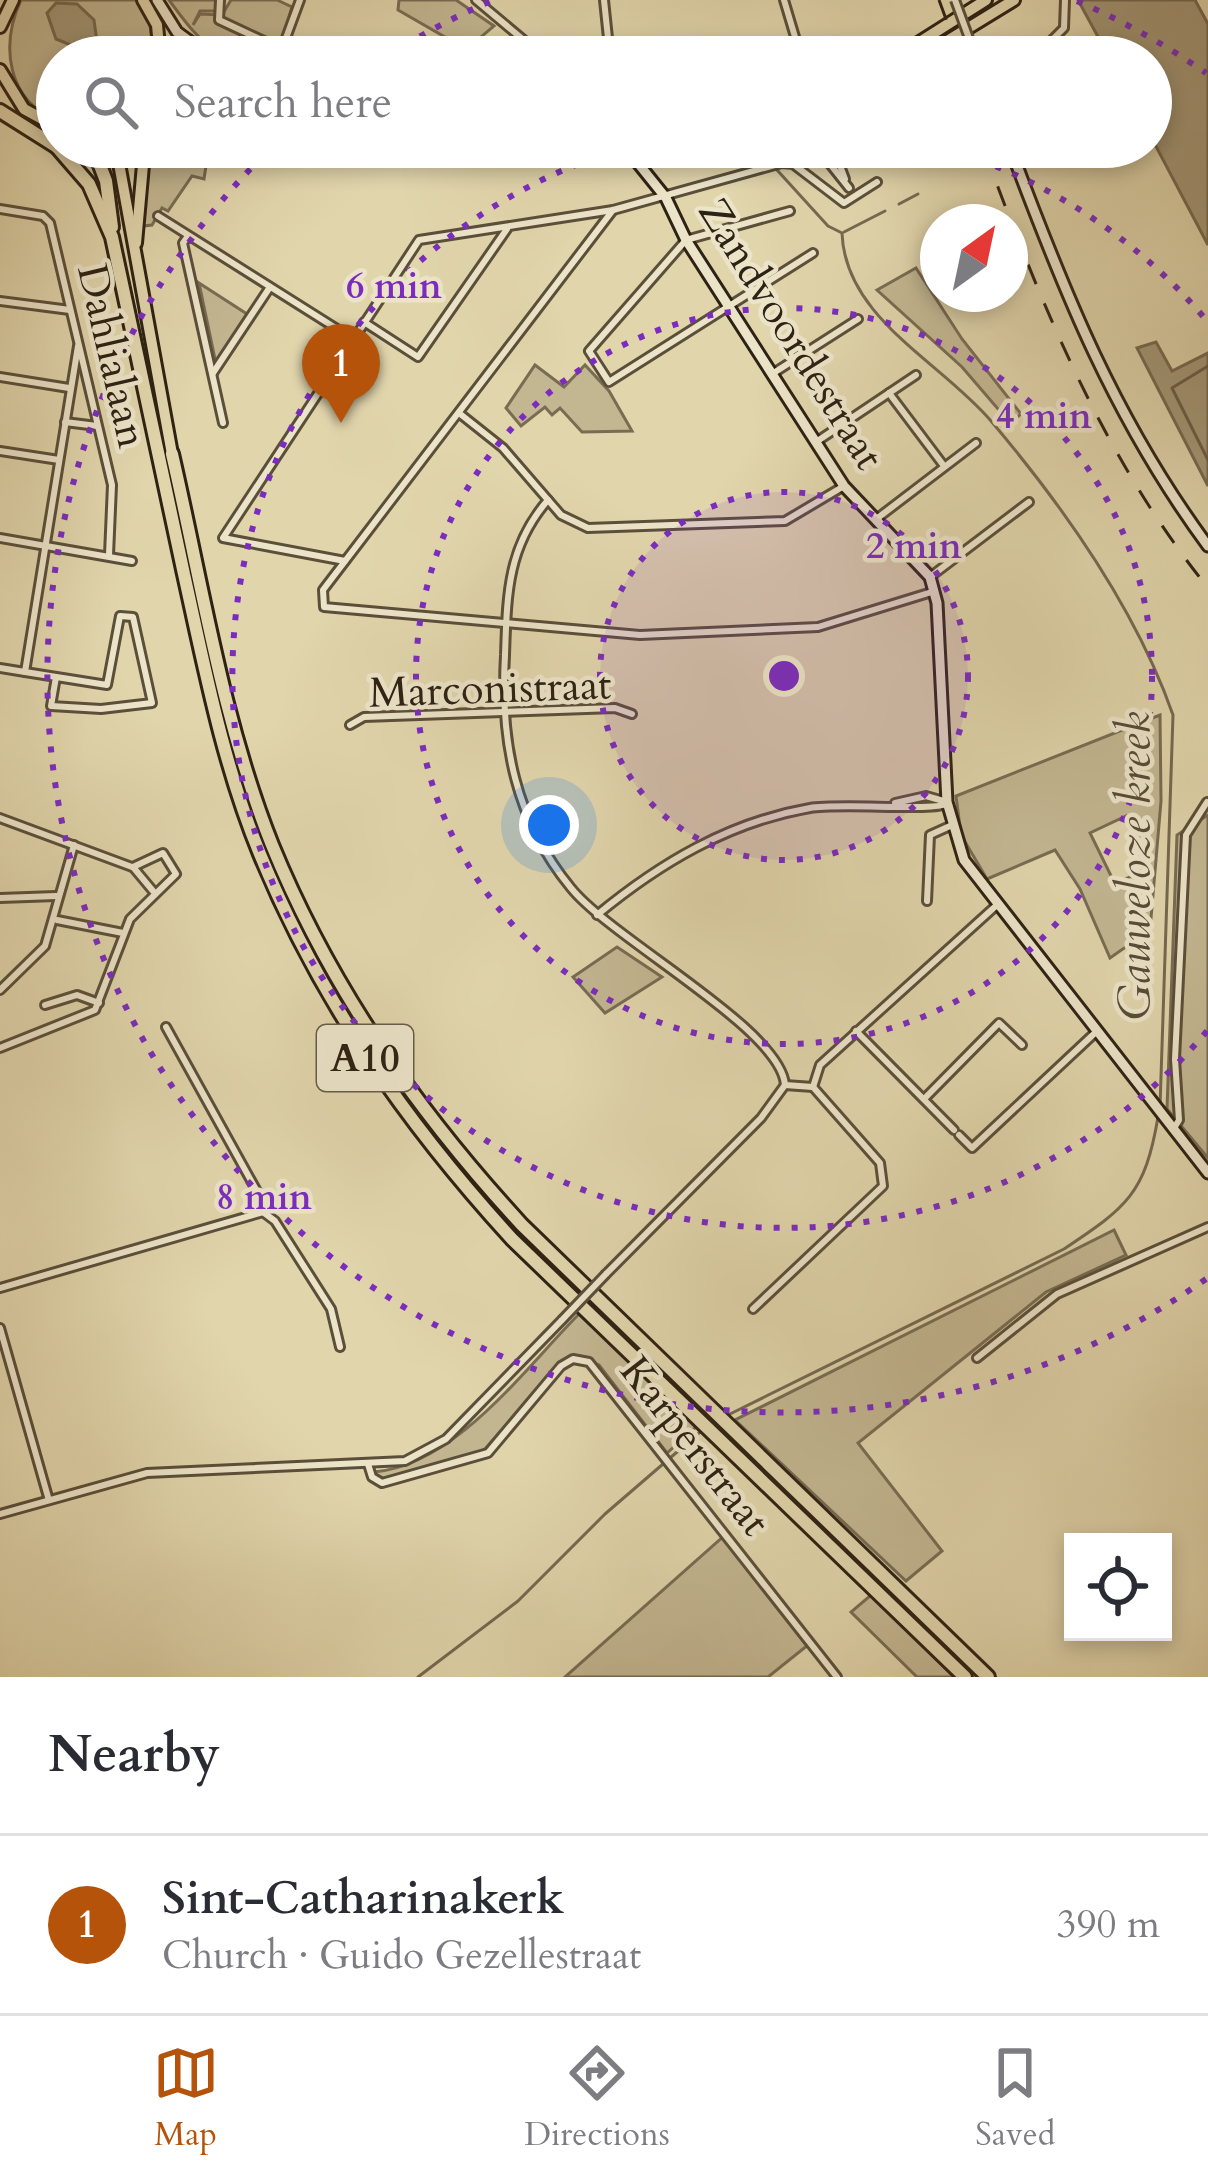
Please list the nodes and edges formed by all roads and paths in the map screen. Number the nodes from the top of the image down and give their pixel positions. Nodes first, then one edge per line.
1 (13, 0) edge
2 (143, 0) edge
3 (157, 0) edge
4 (220, 0) edge
5 (283, 0) edge
6 (476, 0) edge
7 (604, 0) edge
8 (784, 0) edge
9 (955, 0) edge
10 (986, 0) edge
11 (1014, 0) edge
12 (299, 3) edge
13 (1062, 3) edge
14 (0, 24) edge
15 (158, 36) edge
16 (182, 36) edge
17 (249, 36) edge
18 (286, 36) edge
19 (519, 36) edge
20 (608, 36) edge
21 (794, 36) edge
22 (929, 36) edge
23 (955, 36) edge
24 (968, 36) edge
25 (1059, 36) edge
26 (1, 77) edge
27 (0, 111) edge
28 (36, 116) edge
29 (36, 134) edge
30 (75, 168) edge
31 (101, 168) edge
32 (119, 168) edge
33 (143, 168) edge
34 (642, 168) edge
35 (760, 168) edge
36 (798, 168) edge
37 (834, 168) edge
38 (841, 168) edge
39 (1018, 168) edge
40 (877, 182) dead end
41 (666, 198) junction
42 (0, 209) edge
43 (613, 210) junction
44 (790, 211) dead end
45 (158, 216) dead end
46 (507, 229) junction
47 (188, 236) junction
48 (112, 237) junction
49 (686, 240) junction
50 (813, 253) dead end
51 (135, 264) junction
52 (270, 287) junction
53 (0, 302) edge
54 (729, 307) junction
55 (70, 310) junction
56 (858, 319) dead end
57 (364, 322) junction
58 (352, 339) junction
59 (79, 343) junction
60 (213, 374) junction
61 (772, 374) junction
62 (916, 375) dead end
63 (0, 376) edge
64 (69, 388) junction
65 (890, 393) junction
66 (459, 413) junction
67 (65, 422) junction
68 (223, 423) dead end
69 (98, 427) junction
70 (816, 442) junction
71 (976, 443) dead end
72 (0, 451) edge
73 (172, 454) joint
74 (59, 460) junction
75 (944, 466) junction
76 (844, 486) junction
77 (548, 500) junction
78 (1028, 502) dead end
79 (875, 520) junction
80 (0, 538) edge
81 (46, 545) junction
82 (1208, 546) edge
83 (109, 556) junction
84 (132, 560) dead end
85 (345, 561) junction
86 (930, 577) junction
87 (935, 591) junction
88 (506, 626) junction
89 (0, 668) edge
90 (25, 672) junction
91 (56, 676) junction
92 (502, 711) junction
93 (632, 714) dead end
94 (350, 725) dead end
95 (946, 802) junction
96 (1208, 802) edge
97 (0, 818) edge
98 (950, 826) junction
99 (74, 844) junction
100 (133, 867) junction
101 (153, 891) junction
102 (56, 896) junction
103 (0, 898) edge
104 (927, 901) dead end
105 (998, 904) junction
106 (597, 915) junction
107 (57, 920) junction
108 (123, 933) junction
109 (0, 990) edge
110 (99, 1003) junction
111 (45, 1005) dead end
112 (166, 1027) dead end
113 (0, 1031) edge
114 (856, 1031) junction
115 (1097, 1031) junction
116 (1022, 1045) dead end
117 (4, 1046) edge
118 (785, 1085) junction
119 (813, 1087) junction
120 (924, 1099) junction
121 (1171, 1127) junction
122 (1208, 1173) edge
123 (263, 1212) junction
124 (1208, 1227) edge
125 (0, 1288) edge
126 (753, 1309) dead end
127 (0, 1328) edge
128 (340, 1347) dead end
129 (977, 1358) dead end
130 (368, 1464) junction
131 (48, 1498) junction
132 (0, 1514) edge
133 (837, 1677) edge
134 (965, 1677) edge
135 (988, 1677) edge

1 - 14 main road
2 - 15 main road
3 - 16 main road
4 - 17 street
5 - 12 street
6 - 19 street
7 - 20 street
8 - 21 street
9 - 24 street, bridge
10 - 22 main road
11 - 23 main road
12 - 18 street
13 - 25 street
26 - 28 main road
27 - 29 highway, A10
30 - 48 highway, A10
31 - 48 highway, A10
32 - 51 main road, A10
33 - 51 main road, A10
34 - 41 main road, Zandvoordestraat
35 - 41 street
36 - 40 street
37 - 38 street
39 - 82 main road
41 - 43 street
41 - 49 main road, Zandvoordestraat
42 - 55 street, Dahlialaan
43 - 46 street
43 - 66 street
44 - 49 street
45 - 47 street
46 - 57 street
46 - 57 street
47 - 52 street
47 - 60 street
48 - 134 highway, A10
49 - 54 main road, Zandvoordestraat
49 - 54 street
50 - 54 street
51 - 73 main road, A10
52 - 58 street
52 - 60 street
53 - 55 street
54 - 61 main road, Zandvoordestraat
55 - 59 street, Dahlialaan
56 - 61 street
57 - 58 street
58 - 85 street
59 - 64 street
59 - 69 street, Dahlialaan
60 - 68 street
61 - 70 main road, Zandvoordestraat
62 - 65 street
63 - 64 street
64 - 67 street
65 - 70 street
65 - 75 street
66 - 77 street
66 - 85 street
67 - 69 street
67 - 74 street
69 - 83 street, Dahlialaan
70 - 76 main road, Zandvoordestraat
71 - 75 street
72 - 74 street
73 - 135 highway, A10
74 - 81 street
75 - 79 street
76 - 77 street
76 - 79 main road, Zandvoordestraat
77 - 88 street
78 - 86 street
79 - 86 main road, Zandvoordestraat
80 - 81 street
81 - 83 street
81 - 90 street
83 - 84 street
85 - 88 street
86 - 87 main road, Zandvoordestraat
87 - 88 street
87 - 95 main road, Zandvoordestraat
88 - 92 street
89 - 90 street
90 - 91 street
91 - 91 street
92 - 93 street, Marconistraat
92 - 94 street, Marconistraat
92 - 106 street
95 - 98 main road, Zandvoordestraat
95 - 106 street
96 - 121 street
97 - 99 street
98 - 104 street
98 - 105 main road, Zandvoordestraat
99 - 100 street
99 - 102 street
100 - 101 street
100 - 101 street
101 - 108 street
102 - 103 street
102 - 107 street
105 - 114 street
105 - 115 main road, Zandvoordestraat
106 - 118 street
107 - 108 street
107 - 109 street
108 - 110 street
110 - 111 street
110 - 117 street
112 - 123 street
113 - 117 street
114 - 119 street
114 - 120 street
115 - 120 street
115 - 121 main road, Zandvoordestraat
116 - 120 street
118 - 119 street
118 - 130 street, bridge
119 - 126 street
121 - 122 main road, Zandvoordestraat
123 - 125 street
123 - 128 street
124 - 129 street
127 - 131 street
130 - 131 street
130 - 133 street, Karperstraat
131 - 132 street

